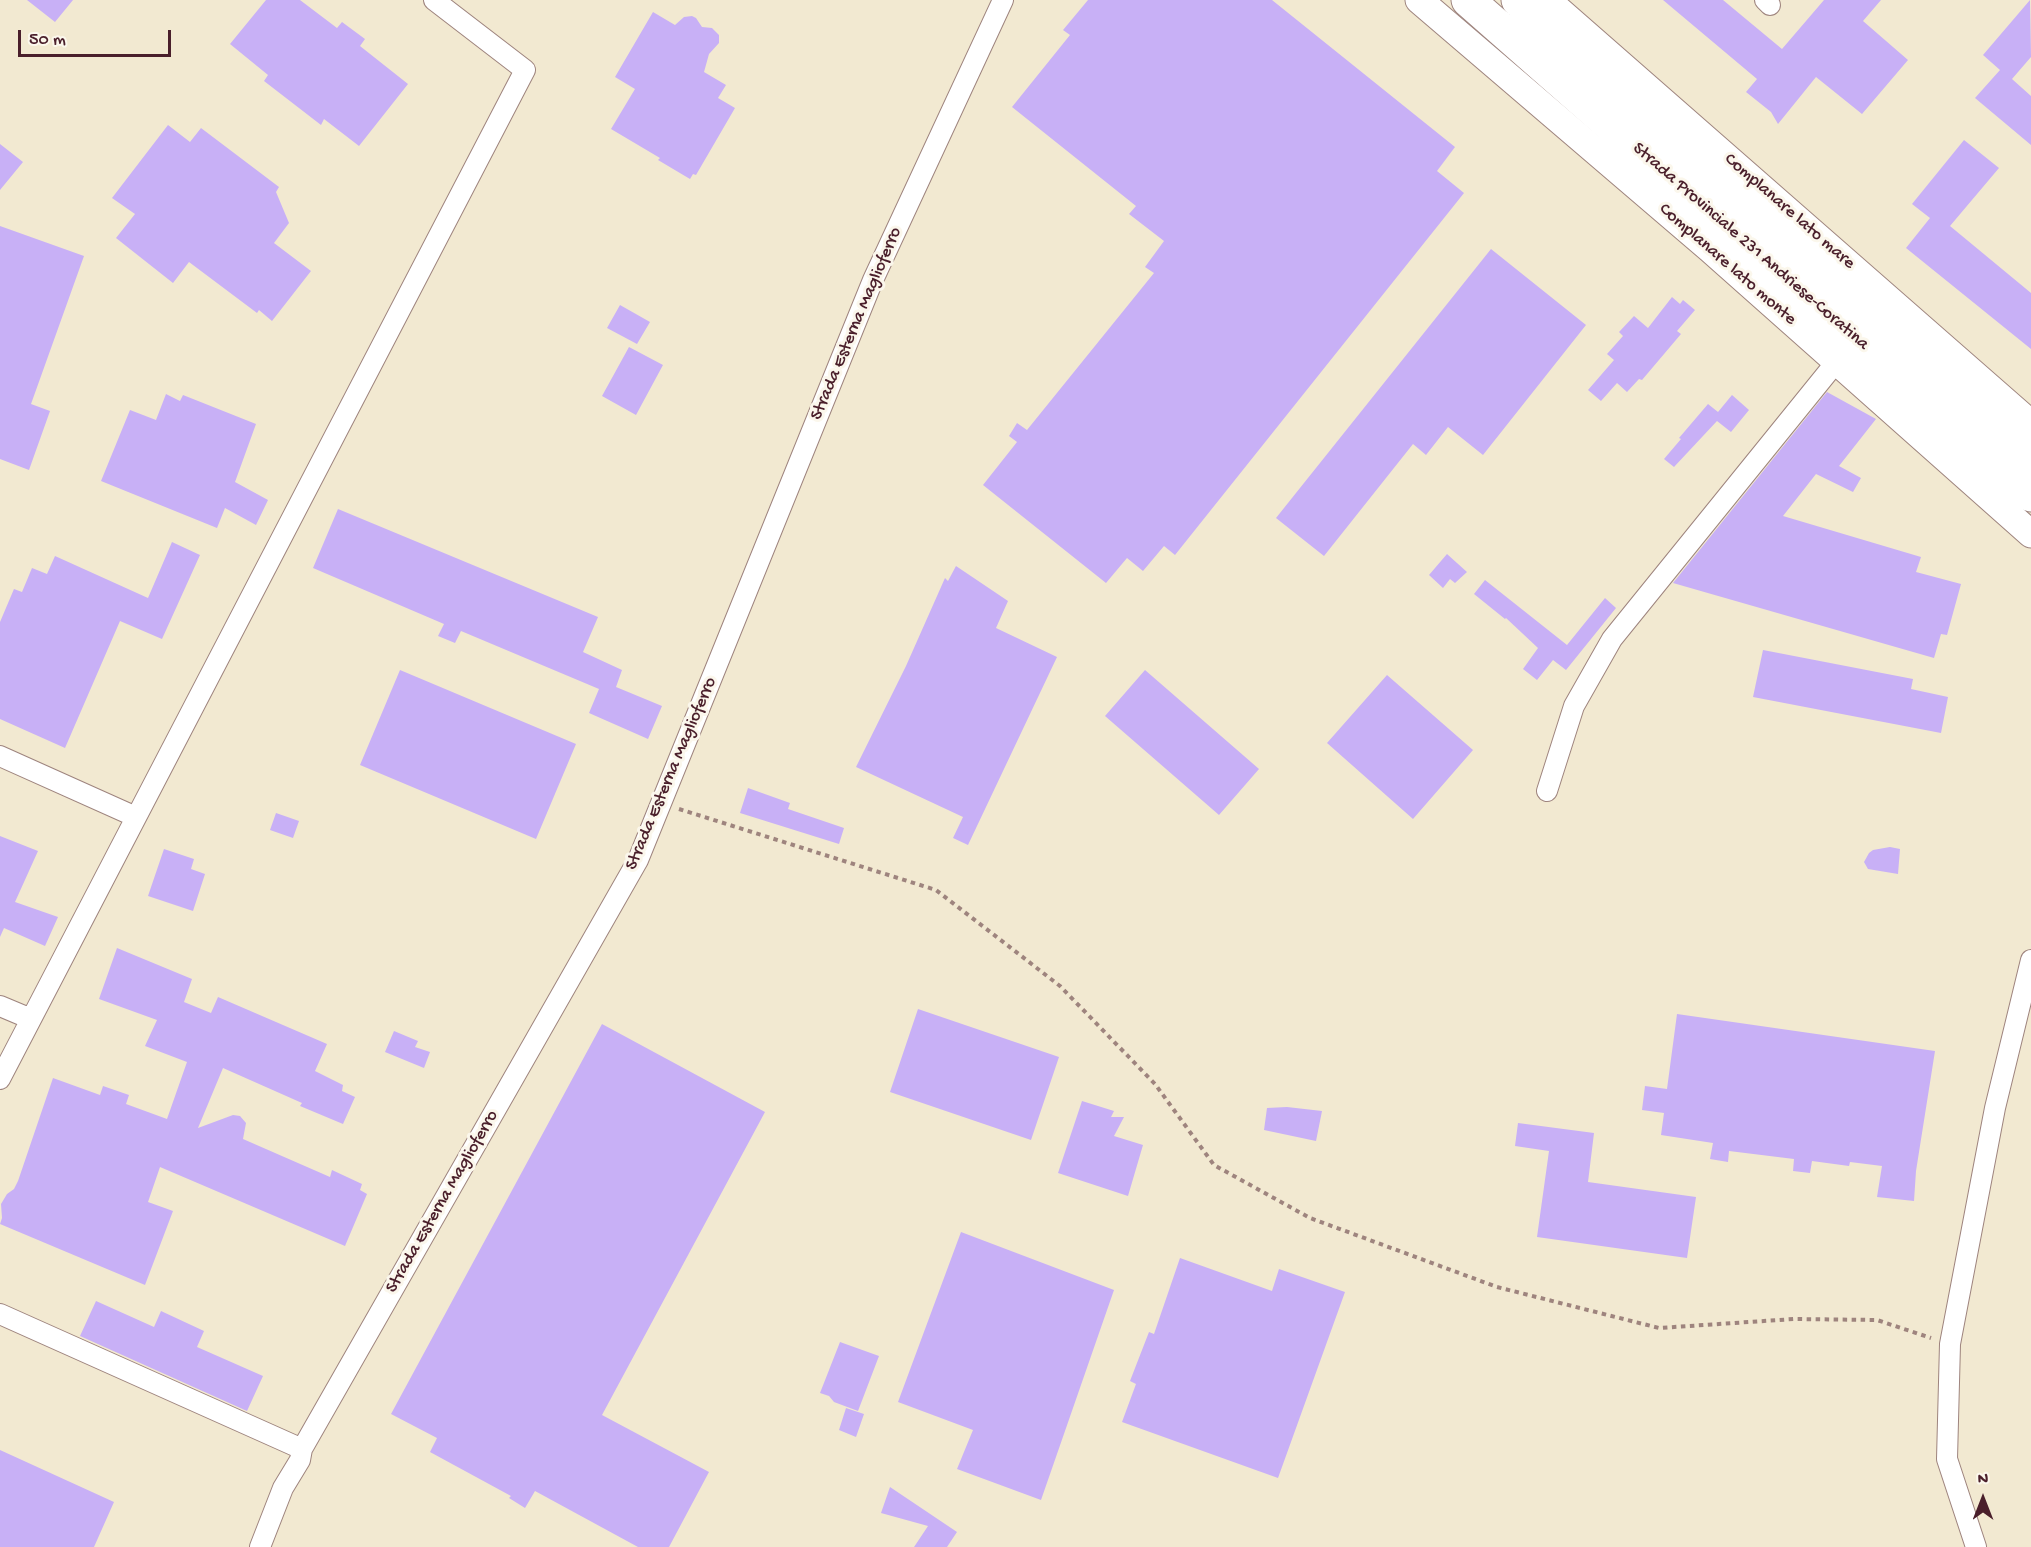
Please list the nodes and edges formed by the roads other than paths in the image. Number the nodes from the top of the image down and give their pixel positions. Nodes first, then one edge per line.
1 (434, 0) edge
2 (1003, 0) edge
3 (1419, 0) edge
4 (1468, 0) edge
5 (1518, 0) edge
6 (1547, 0) edge
7 (1837, 361) junction
8 (2031, 424) edge
9 (2031, 458) edge
10 (2031, 495) edge
11 (2031, 534) edge
12 (0, 756) edge
13 (1547, 791) dead end
14 (136, 817) junction
15 (2031, 960) edge
16 (0, 1006) edge
17 (31, 1019) junction
18 (0, 1079) edge
19 (0, 1314) edge
20 (302, 1449) junction
21 (260, 1547) edge
22 (1976, 1547) edge

1 - 14 street
2 - 20 street, Strada Esterna Maglioferro
3 - 7 street, Complanare lato monte
4 - 10 highway, Strada Provinciale 231 Andriese-Coratina
5 - 9 highway, Strada Provinciale 231 Andriese-Coratina
6 - 8 street, Complanare lato mare
7 - 11 street, Complanare lato monte
7 - 13 street
12 - 14 street
14 - 17 street
15 - 22 street
16 - 17 street
17 - 18 street
19 - 20 street
20 - 21 street, Strada Esterna Maglioferro

